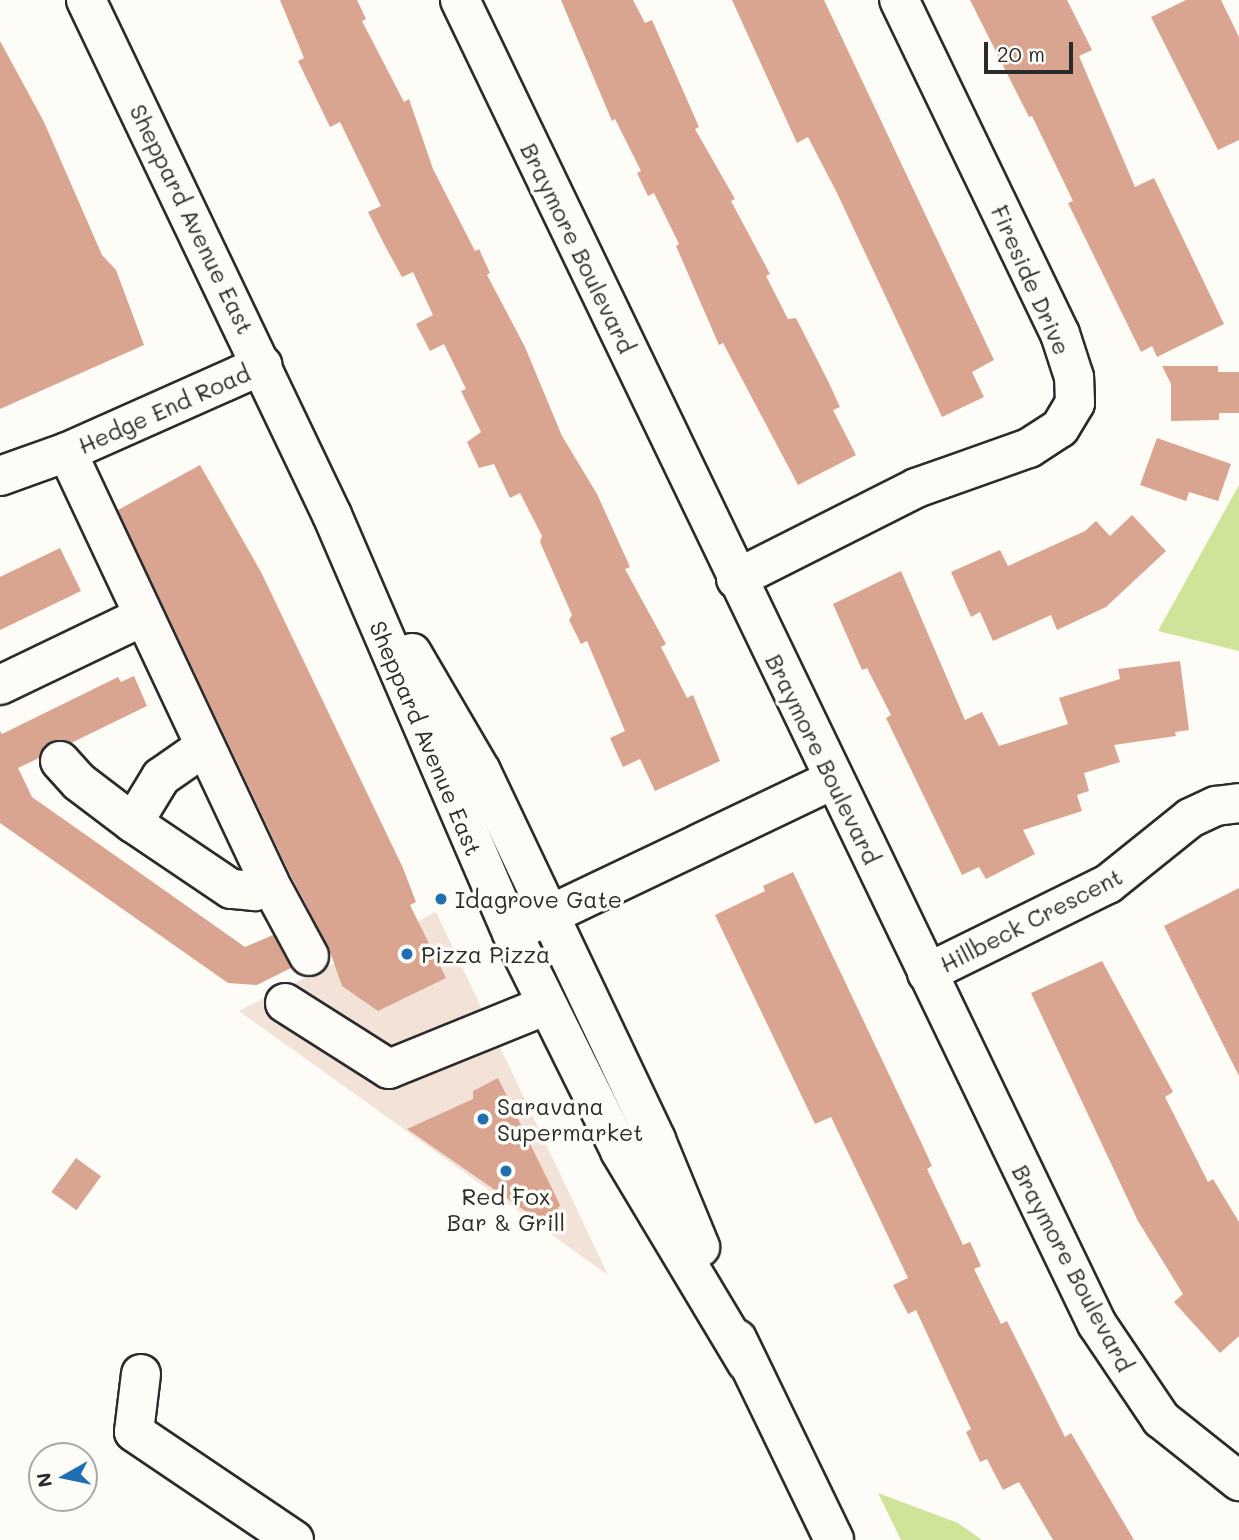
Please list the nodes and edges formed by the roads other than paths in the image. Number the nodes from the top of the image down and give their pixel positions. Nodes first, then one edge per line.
1 (86, 0) edge
2 (460, 0) edge
3 (899, 0) edge
4 (262, 365) junction
5 (66, 452) junction
6 (0, 476) edge
7 (332, 515) junction
8 (736, 579) junction
9 (142, 617) junction
10 (0, 685) edge
11 (204, 747) junction
12 (60, 761) dead end
13 (832, 780) junction
14 (1239, 803) edge
15 (133, 823) junction
16 (269, 882) junction
17 (549, 915) junction
18 (512, 933) junction
19 (309, 956) dead end
20 (927, 973) junction
21 (285, 1003) dead end
22 (547, 1005) junction
23 (747, 1363) junction
24 (141, 1374) dead end
25 (1239, 1480) edge
26 (294, 1540) edge
27 (834, 1540) edge

1 - 4 street, Sheppard Avenue East
2 - 8 street, Braymore Boulevard
3 - 8 street, Fireside Drive
4 - 5 street, Hedge End Road
4 - 7 street, Sheppard Avenue East
5 - 6 street, Hedge End Road
5 - 9 street, Hedge End Road
7 - 17 street, Sheppard Avenue East
7 - 18 street, Sheppard Avenue East
8 - 13 street, Braymore Boulevard
9 - 10 street
9 - 11 street, Hedge End Road
11 - 15 street
11 - 16 street, Hedge End Road
12 - 15 street
13 - 17 street
13 - 20 street, Braymore Boulevard
14 - 20 street, Hillbeck Crescent
15 - 16 street
16 - 19 street, Hedge End Road
17 - 18 street
17 - 23 street, Sheppard Avenue East
18 - 22 street, Sheppard Avenue East
20 - 25 street, Braymore Boulevard
21 - 22 street
22 - 23 street, Sheppard Avenue East
23 - 27 street, Sheppard Avenue East
24 - 26 street

